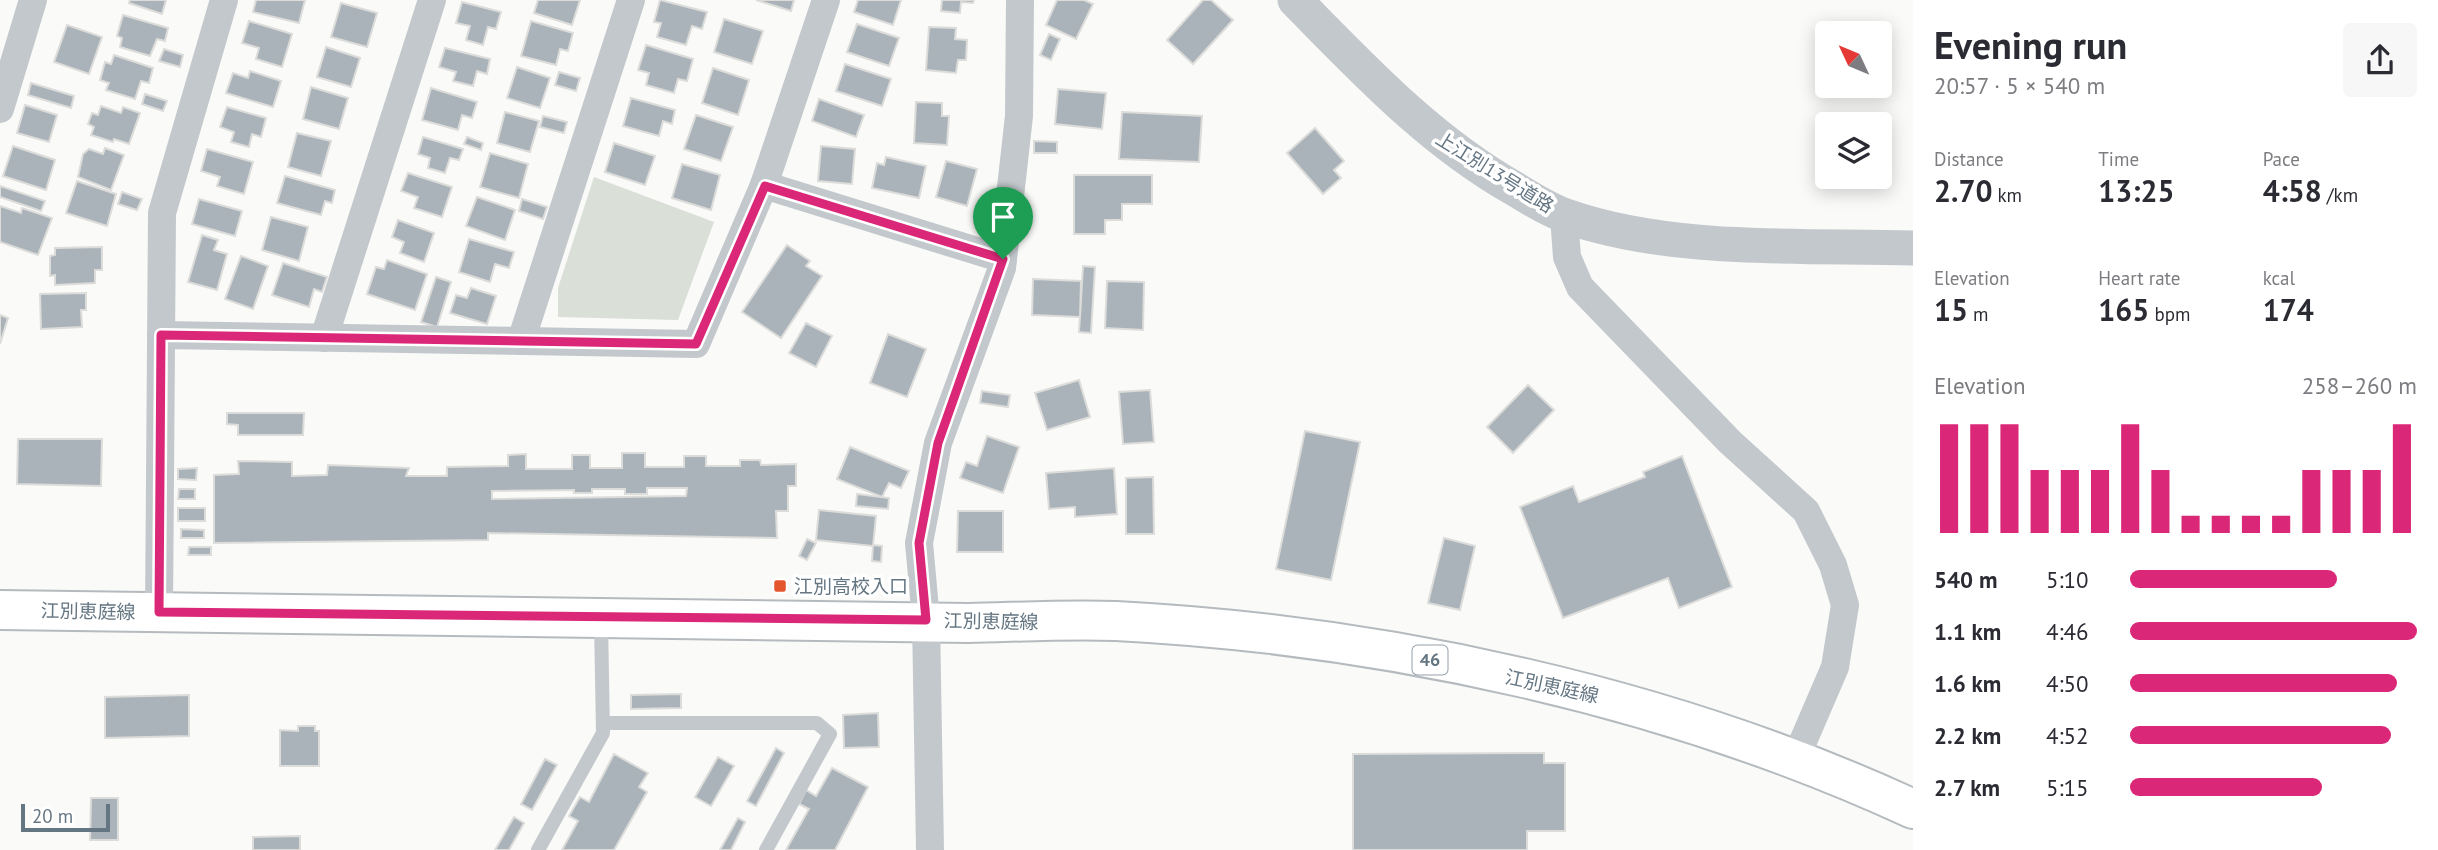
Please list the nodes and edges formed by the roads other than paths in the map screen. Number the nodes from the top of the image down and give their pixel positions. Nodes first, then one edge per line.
1 (33, 0) edge
2 (224, 0) edge
3 (432, 0) edge
4 (631, 0) edge
5 (826, 0) edge
6 (1020, 0) edge
7 (1295, 0) edge
8 (0, 109) edge
9 (765, 186) junction
10 (1564, 216) junction
11 (1913, 248) edge
12 (1003, 259) junction
13 (161, 335) junction
14 (324, 338) junction
15 (521, 341) junction
16 (0, 610) edge
17 (159, 612) junction
18 (601, 616) junction
19 (926, 620) junction
20 (603, 723) junction
21 (1795, 760) junction
22 (1913, 809) edge
23 (538, 850) edge
24 (766, 850) edge
25 (930, 850) edge

1 - 8 street
2 - 13 street
3 - 14 street
4 - 15 street
5 - 9 street
6 - 12 street
7 - 10 street, 上江別13号道路
9 - 12 street
9 - 15 street
10 - 11 street, 上江別13号道路
10 - 21 street
12 - 19 street
13 - 14 street
13 - 17 street
14 - 15 street
16 - 17 main road, 江別恵庭線 / 46
17 - 18 main road, 江別恵庭線 / 46
18 - 19 main road, 江別恵庭線 / 46
18 - 20 lane
19 - 21 main road, 江別恵庭線 / 46
19 - 25 street
20 - 23 lane
20 - 24 lane
21 - 22 main road, 江別恵庭線 / 46

